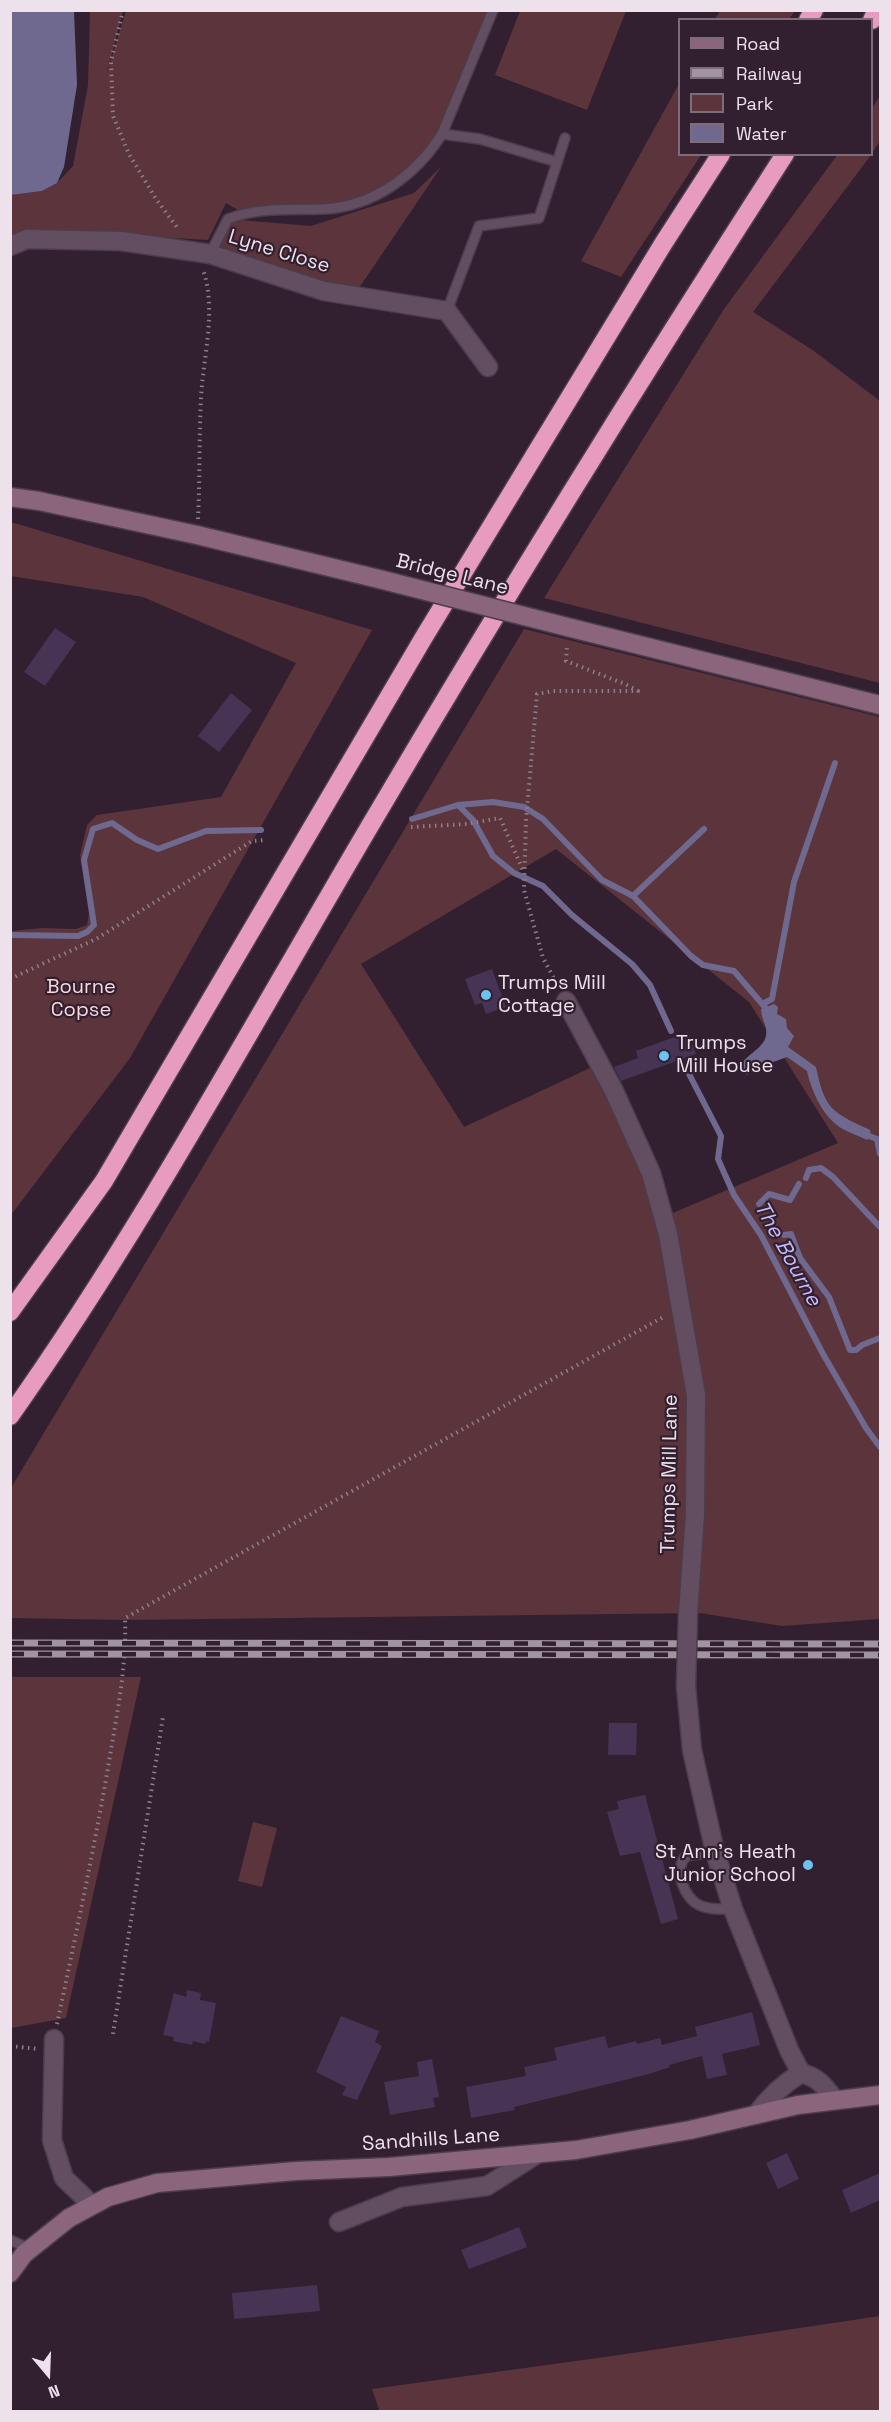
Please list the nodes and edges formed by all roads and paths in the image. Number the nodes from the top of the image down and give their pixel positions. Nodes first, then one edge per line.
1 (123, 10) edge
2 (493, 10) edge
3 (442, 134) junction
4 (565, 138) dead end
5 (720, 156) edge
6 (784, 156) edge
7 (557, 162) junction
8 (19, 243) edge
9 (203, 254) junction
10 (447, 310) junction
11 (488, 367) dead end
12 (10, 497) edge
13 (197, 535) junction
14 (574, 629) junction
15 (880, 705) edge
16 (411, 827) dead end
17 (265, 840) dead end
18 (523, 871) junction
19 (10, 979) edge
20 (566, 1001) joint
21 (681, 1307) junction
22 (10, 1312) edge
23 (10, 1416) edge
24 (163, 1717) dead end
25 (715, 1852) junction
26 (733, 1909) junction
27 (113, 2034) dead end
28 (53, 2044) junction
29 (10, 2046) edge
30 (801, 2073) junction
31 (880, 2095) edge
32 (834, 2099) junction
33 (756, 2115) junction
34 (537, 2154) junction
35 (91, 2204) junction
36 (339, 2222) dead end
37 (10, 2240) edge
38 (30, 2249) junction
39 (10, 2273) edge

1 - 9 path
2 - 3 lane
3 - 7 lane
3 - 9 lane
4 - 7 lane
5 - 22 highway
6 - 23 highway
7 - 10 lane
8 - 9 street, Lyne Close
9 - 10 street, Lyne Close
9 - 13 path
10 - 11 street
12 - 13 main road, Bridge Lane
13 - 14 main road, Bridge Lane, bridge
14 - 15 main road, Bridge Lane
14 - 18 path
16 - 18 path
17 - 19 path
18 - 20 path
20 - 21 street, Trumps Mill Lane
21 - 25 street, Trumps Mill Lane, bridge
21 - 28 path
24 - 27 path
25 - 26 street, Trumps Mill Lane
25 - 26 lane
26 - 30 street, Trumps Mill Lane
28 - 29 path
28 - 35 street
30 - 32 street
30 - 33 street
31 - 32 main road, Sandhills Lane
32 - 33 main road, Sandhills Lane
33 - 34 main road, Sandhills Lane
34 - 35 main road, Sandhills Lane
34 - 36 street
35 - 38 main road, Sandhills Lane
37 - 38 lane
38 - 39 main road, Sandhills Lane

